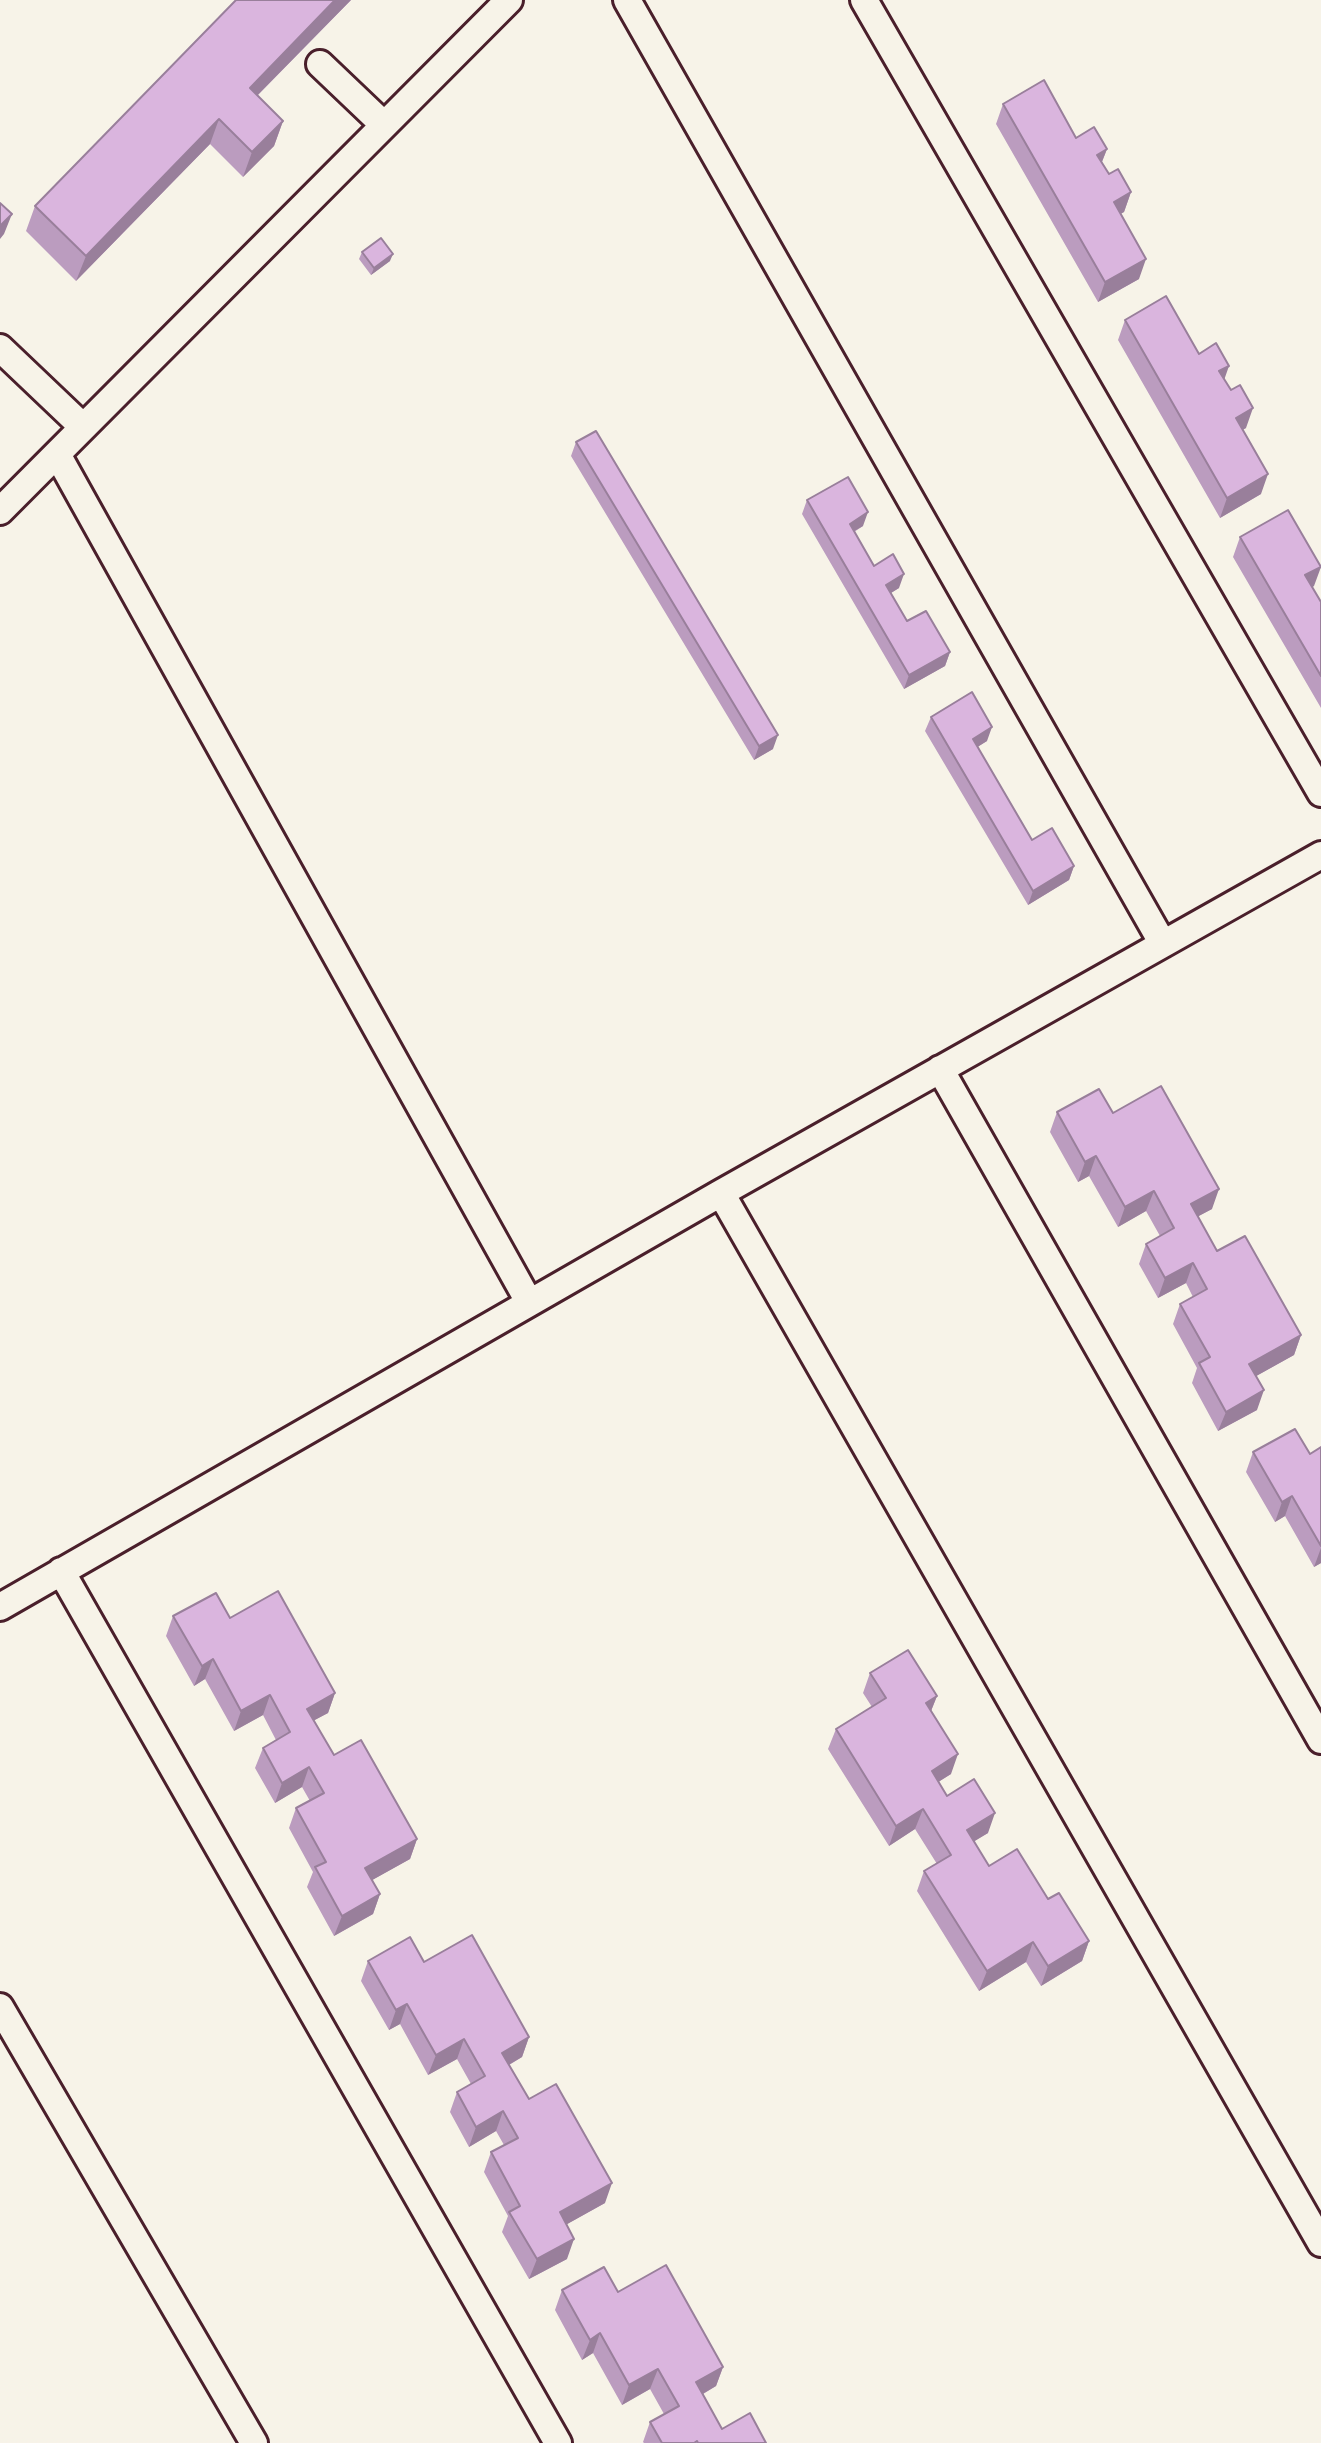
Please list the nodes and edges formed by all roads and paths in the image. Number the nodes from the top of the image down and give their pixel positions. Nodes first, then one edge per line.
1 (509, 0) edge
2 (627, 0) edge
3 (864, 0) edge
4 (320, 64) dead end
5 (384, 125) junction
6 (0, 348) edge
7 (83, 427) junction
8 (57, 454) junction
9 (0, 510) edge
10 (1321, 793) edge
11 (1321, 855) edge
12 (1163, 944) junction
13 (940, 1069) junction
14 (721, 1193) junction
15 (530, 1302) junction
16 (61, 1571) junction
17 (0, 1606) edge
18 (1321, 1740) edge
19 (0, 2007) edge
20 (1321, 2243) edge
21 (254, 2443) edge
22 (558, 2443) edge

1 - 5 lane
2 - 12 lane
3 - 10 lane
4 - 5 lane
5 - 7 lane
6 - 7 lane
7 - 8 lane
8 - 9 lane
8 - 15 lane
11 - 12 lane
12 - 13 lane
13 - 14 lane
13 - 18 lane
14 - 15 lane
14 - 20 lane
15 - 16 lane
16 - 17 lane
16 - 22 lane
19 - 21 lane

